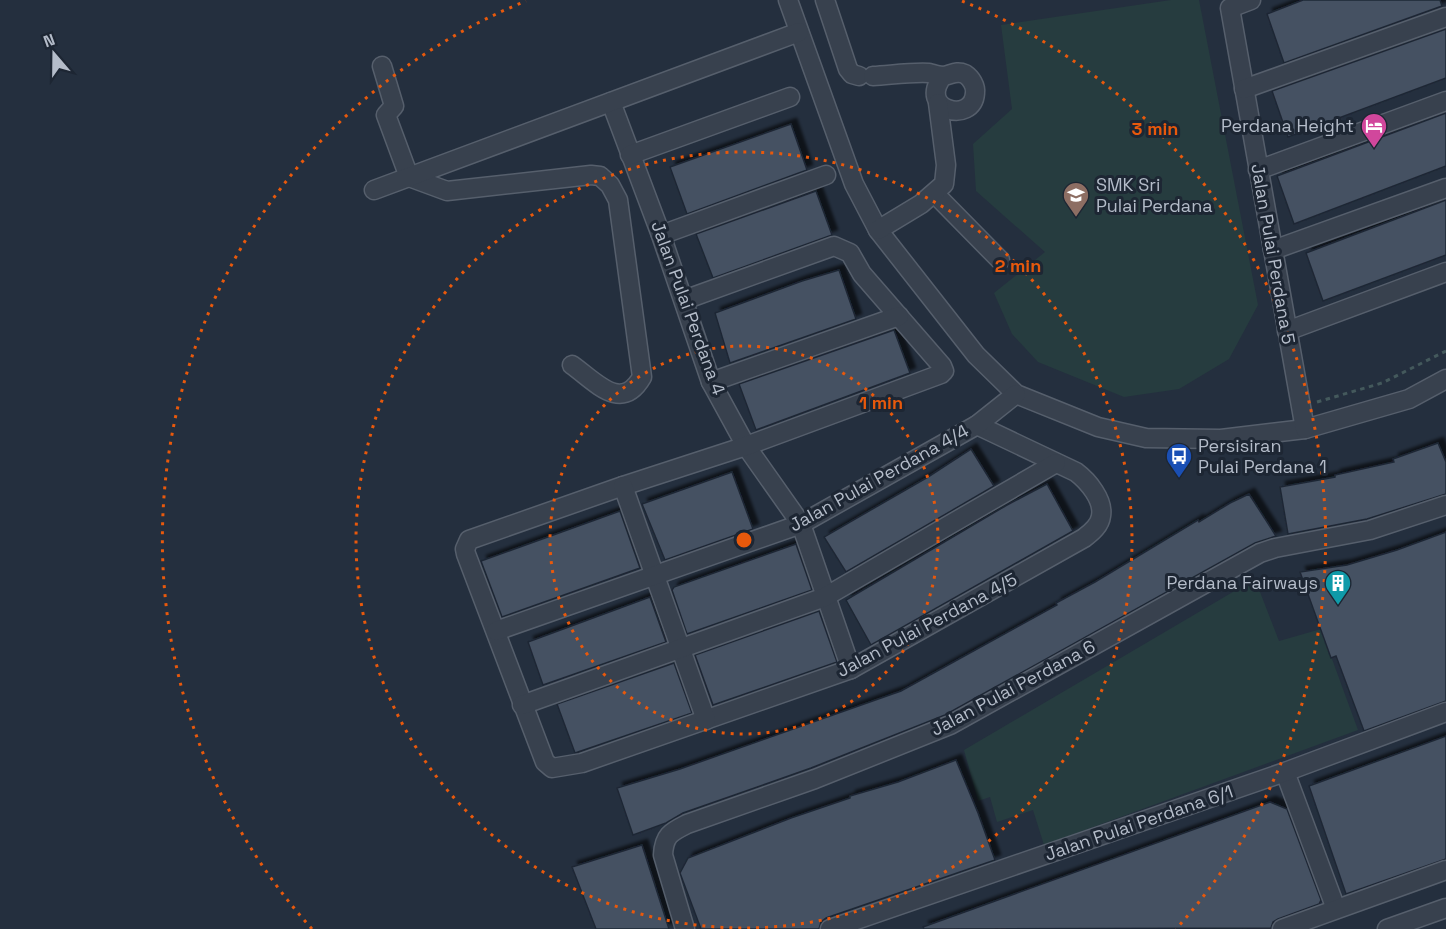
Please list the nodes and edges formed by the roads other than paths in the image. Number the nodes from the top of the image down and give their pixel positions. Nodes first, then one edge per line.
1 (788, 0) edge
2 (825, 0) edge
3 (1251, 0) edge
4 (1446, 17) edge
5 (799, 32) junction
6 (382, 66) dead end
7 (943, 76) junction
8 (1244, 89) junction
9 (790, 97) dead end
10 (1446, 101) edge
11 (611, 102) junction
12 (938, 103) junction
13 (630, 155) junction
14 (1258, 170) junction
15 (826, 175) dead end
16 (410, 177) junction
17 (1446, 188) edge
18 (374, 189) dead end
19 (935, 194) junction
20 (878, 230) junction
21 (661, 235) junction
22 (1273, 250) junction
23 (999, 260) dead end
24 (1446, 272) edge
25 (684, 300) junction
26 (898, 316) junction
27 (1287, 331) junction
28 (572, 365) dead end
29 (1446, 379) edge
30 (711, 382) junction
31 (1016, 394) junction
32 (977, 424) junction
33 (1305, 429) junction
34 (746, 446) junction
35 (1056, 463) junction
36 (623, 486) junction
37 (1446, 505) edge
38 (801, 524) junction
39 (655, 576) junction
40 (825, 597) junction
41 (496, 631) junction
42 (680, 648) junction
43 (851, 669) junction
44 (522, 705) junction
45 (1446, 712) edge
46 (706, 720) junction
47 (1285, 772) junction
48 (1446, 870) edge
49 (1446, 908) edge
50 (1336, 909) junction
51 (685, 929) edge
52 (830, 929) edge
53 (1282, 929) edge
54 (1387, 929) edge

1 - 5 street
2 - 7 street
3 - 8 street, Jalan Pulai Perdana 5
4 - 8 street
5 - 11 street
5 - 20 street
6 - 16 street
7 - 12 street
7 - 12 street
8 - 14 street, Jalan Pulai Perdana 5
9 - 13 street
10 - 14 street
11 - 13 street, Jalan Pulai Perdana 4
11 - 16 street
12 - 19 street
13 - 21 street, Jalan Pulai Perdana 4
14 - 22 street, Jalan Pulai Perdana 5
15 - 21 street
16 - 18 street
16 - 28 street
17 - 22 street
19 - 20 street
19 - 23 street
20 - 31 street
21 - 25 street, Jalan Pulai Perdana 4
22 - 27 street, Jalan Pulai Perdana 5
24 - 27 street
25 - 26 street
25 - 30 street, Jalan Pulai Perdana 4
26 - 30 street
26 - 34 street
27 - 33 street, Jalan Pulai Perdana 5
29 - 33 street
30 - 34 street, Jalan Pulai Perdana 4
31 - 32 street, Jalan Pulai Perdana 4/4
31 - 33 street
32 - 35 street, Jalan Pulai Perdana 4/5
32 - 38 street, Jalan Pulai Perdana 4/4
34 - 36 street
34 - 38 street, Jalan Pulai Perdana 4
35 - 40 street
35 - 43 street, Jalan Pulai Perdana 4/5
36 - 39 street
36 - 41 street, Jalan Pulai Perdana 4/5
37 - 51 street, Jalan Pulai Perdana 6
38 - 39 street, Jalan Pulai Perdana 4/4
38 - 40 street, Jalan Pulai Perdana 4
39 - 41 street, Jalan Pulai Perdana 4/4
39 - 42 street
40 - 42 street
40 - 43 street, Jalan Pulai Perdana 4
41 - 44 street, Jalan Pulai Perdana 4/5
42 - 44 street
42 - 46 street
43 - 46 street, Jalan Pulai Perdana 4/5
44 - 46 street, Jalan Pulai Perdana 4/5
45 - 47 street, Jalan Pulai Perdana 6/1
47 - 50 street
47 - 52 street, Jalan Pulai Perdana 6/1
48 - 50 street
49 - 54 street
50 - 53 street

